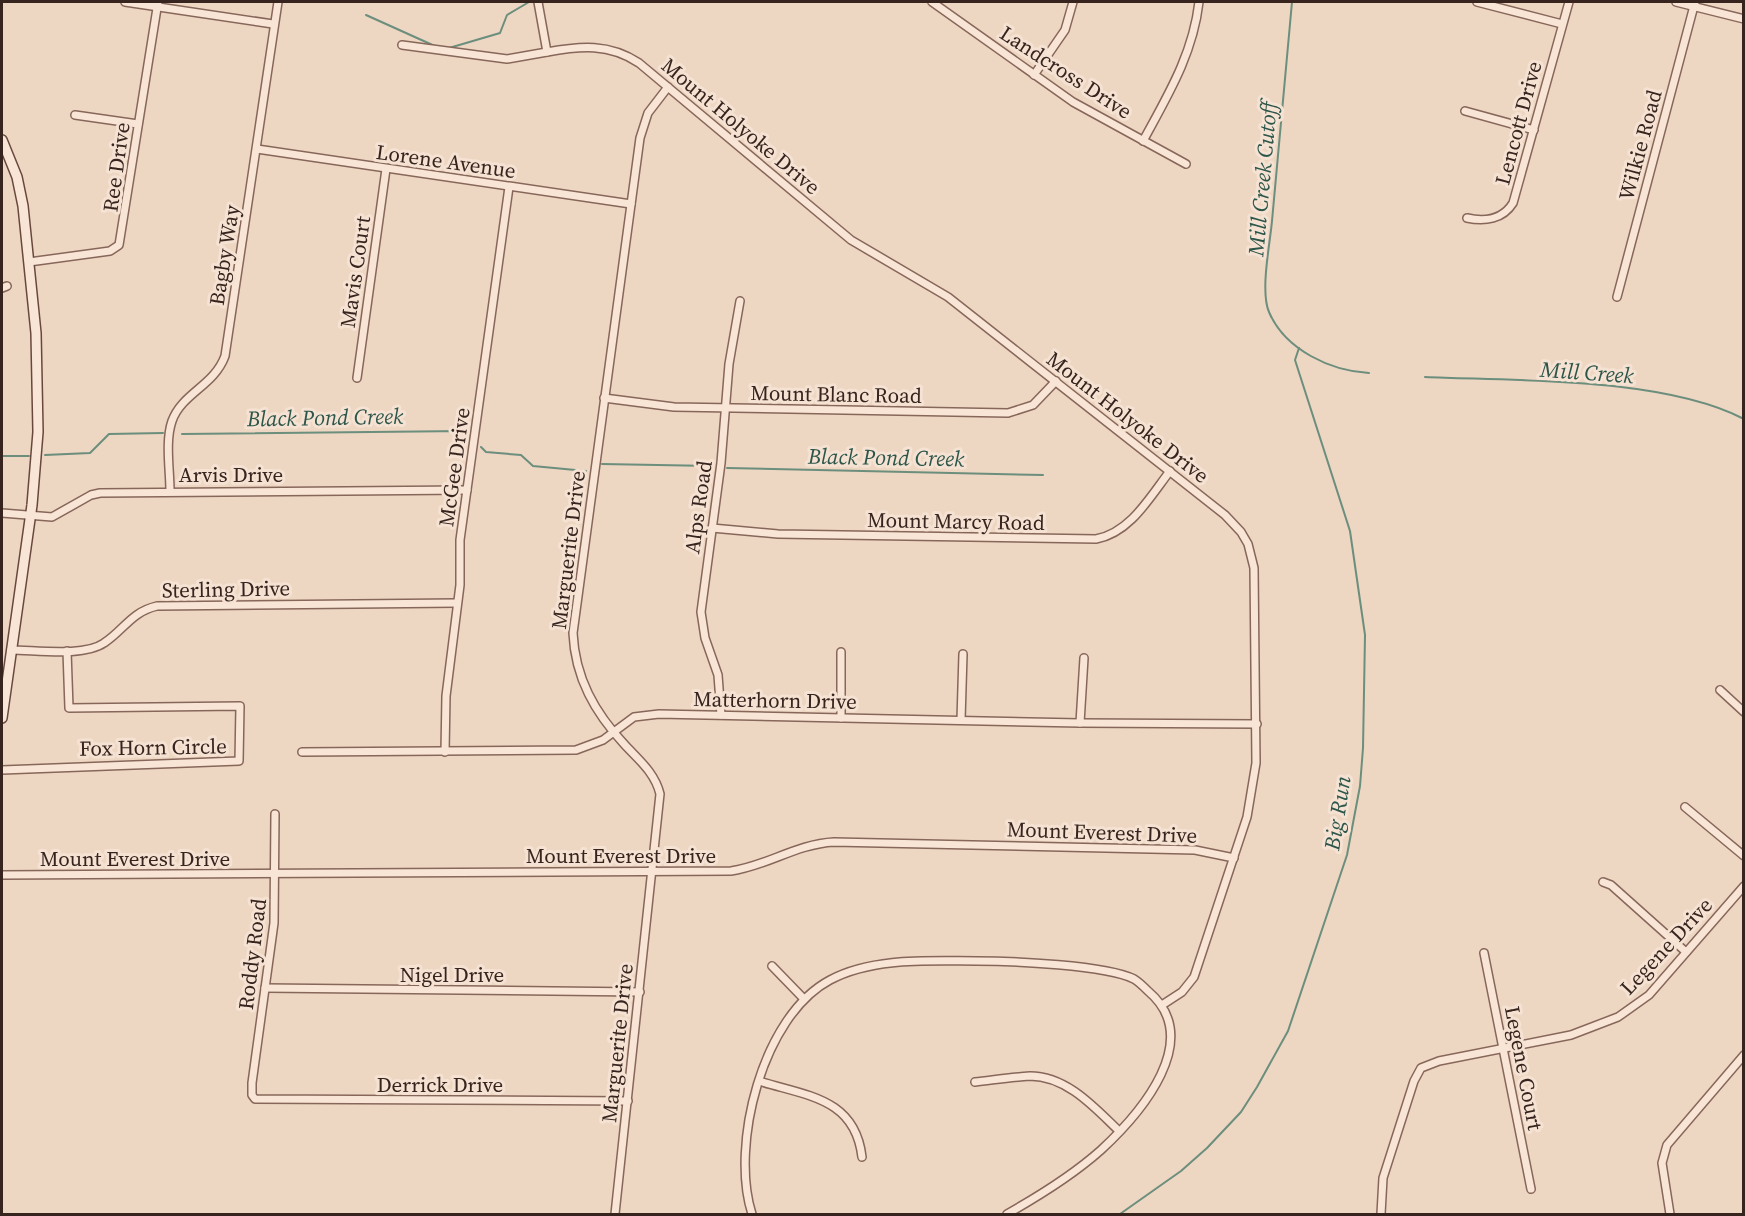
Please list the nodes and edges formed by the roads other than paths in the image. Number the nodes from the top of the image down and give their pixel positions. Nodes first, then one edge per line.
1 (125, 2) edge
2 (538, 2) edge
3 (932, 2) edge
4 (1073, 2) edge
5 (1199, 2) edge
6 (1477, 2) edge
7 (1569, 2) edge
8 (1676, 2) edge
9 (278, 3) edge
10 (157, 4) edge
11 (1694, 4) edge
12 (1743, 19) edge
13 (273, 24) junction
14 (1563, 24) junction
15 (402, 45) dead end
16 (547, 52) junction
17 (1034, 75) junction
18 (668, 87) junction
19 (1465, 111) dead end
20 (75, 115) dead end
21 (138, 124) junction
22 (1534, 130) junction
23 (2, 140) edge
24 (1143, 141) junction
25 (257, 149) junction
26 (1186, 164) dead end
27 (386, 169) junction
28 (509, 187) junction
29 (631, 204) junction
30 (1467, 218) dead end
31 (30, 262) junction
32 (1617, 297) dead end
33 (740, 302) dead end
34 (357, 378) dead end
35 (1056, 381) junction
36 (604, 398) junction
37 (725, 408) junction
38 (1170, 471) junction
39 (466, 490) junction
40 (170, 491) junction
41 (2, 513) edge
42 (30, 516) junction
43 (712, 528) junction
44 (457, 603) junction
45 (11, 650) junction
46 (67, 651) junction
47 (841, 652) dead end
48 (963, 654) dead end
49 (1084, 658) dead end
50 (1720, 690) dead end
51 (1743, 712) edge
52 (721, 715) junction
53 (2, 718) edge
54 (841, 718) junction
55 (962, 720) junction
56 (1080, 723) junction
57 (1257, 724) junction
58 (614, 733) junction
59 (302, 752) dead end
60 (445, 752) junction
61 (2, 770) edge
62 (1684, 807) dead end
63 (275, 814) dead end
64 (1743, 856) edge
65 (1234, 858) junction
66 (653, 872) junction
67 (2, 874) edge
68 (275, 874) junction
69 (1603, 882) dead end
70 (1743, 886) edge
71 (1686, 952) junction
72 (1484, 953) dead end
73 (772, 966) dead end
74 (265, 988) junction
75 (639, 992) junction
76 (804, 999) junction
77 (1162, 1005) junction
78 (1503, 1048) junction
79 (1743, 1054) edge
80 (759, 1080) junction
81 (975, 1082) dead end
82 (254, 1097) joint
83 (628, 1101) junction
84 (1119, 1131) junction
85 (862, 1157) dead end
86 (1531, 1189) dead end
87 (615, 1215) edge
88 (752, 1215) edge
89 (1007, 1215) edge
90 (1381, 1215) edge
91 (1670, 1215) edge

1 - 10 street
2 - 16 street
3 - 17 street, Landcross Drive
4 - 17 street
5 - 24 street
6 - 14 street
7 - 14 street, Lencott Drive
8 - 11 street
9 - 13 street, Bagby Way
10 - 13 street
10 - 21 street, Ree Drive
11 - 12 street
11 - 32 street, Wilkie Road
13 - 25 street, Bagby Way
14 - 22 street, Lencott Drive
15 - 16 street
16 - 18 street, Mount Holyoke Drive
17 - 24 street, Landcross Drive
18 - 29 street, Marguerite Drive
18 - 35 street, Mount Holyoke Drive
19 - 22 street
20 - 21 street
21 - 31 street, Ree Drive
22 - 30 street, Lencott Drive
23 - 31 street
24 - 26 street, Landcross Drive
25 - 27 street, Lorene Avenue
25 - 40 street, Bagby Way
27 - 28 street, Lorene Avenue
27 - 34 street, Mavis Court
28 - 29 street, Lorene Avenue
28 - 39 street, McGee Drive
29 - 36 street, Marguerite Drive
31 - 42 street
33 - 37 street, Alps Road
35 - 37 street, Mount Blanc Road
35 - 38 street, Mount Holyoke Drive
36 - 37 street, Mount Blanc Road
36 - 58 street, Marguerite Drive
37 - 43 street, Alps Road
38 - 43 street, Mount Marcy Road
38 - 57 street, Mount Holyoke Drive
39 - 40 street, Arvis Drive
39 - 44 street, McGee Drive
40 - 42 street, Arvis Drive
41 - 42 street, Arvis Drive
42 - 45 street
43 - 52 street, Alps Road
44 - 46 street, Sterling Drive
44 - 60 street, McGee Drive
45 - 46 street, Sterling Drive
45 - 53 street
46 - 61 street, Fox Horn Circle
47 - 54 street
48 - 55 street
49 - 56 street
50 - 51 street
52 - 54 street, Matterhorn Drive
52 - 58 street, Matterhorn Drive
54 - 55 street, Matterhorn Drive
55 - 56 street, Matterhorn Drive
56 - 57 street, Matterhorn Drive
57 - 65 street, Mount Holyoke Drive
58 - 60 street, Matterhorn Drive
58 - 66 street, Marguerite Drive
59 - 60 street, Matterhorn Drive
62 - 64 street
63 - 68 street, Roddy Road
65 - 66 street, Mount Everest Drive
65 - 77 street, Mount Holyoke Drive
66 - 68 street, Mount Everest Drive
66 - 75 street, Marguerite Drive
67 - 68 street, Mount Everest Drive
68 - 74 street, Roddy Road
69 - 71 street
70 - 71 street, Legene Drive
71 - 78 street, Legene Drive
72 - 78 street, Legene Court
73 - 76 street
74 - 75 street, Nigel Drive
74 - 82 street, Roddy Road
75 - 83 street, Marguerite Drive
76 - 77 street
76 - 80 street
77 - 84 street
78 - 86 street, Legene Court
78 - 90 street, Legene Drive
79 - 91 street
80 - 85 street
80 - 88 street
81 - 84 street
82 - 83 street, Derrick Drive
83 - 87 street, Marguerite Drive
84 - 89 street

